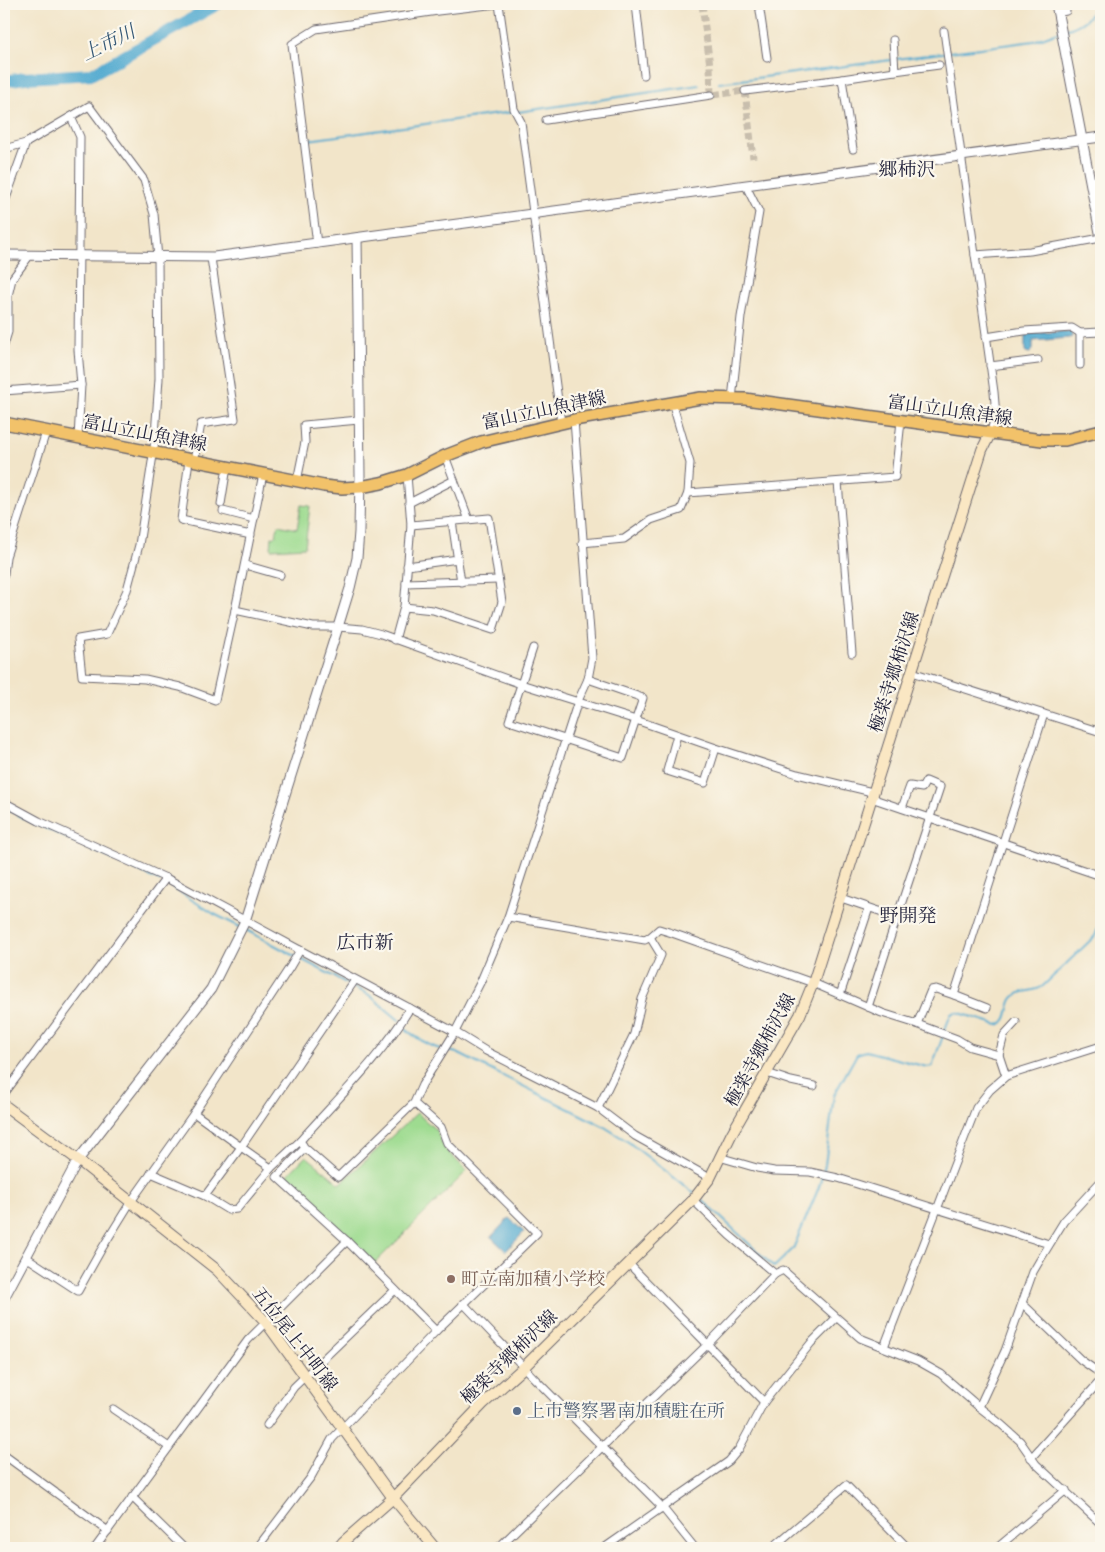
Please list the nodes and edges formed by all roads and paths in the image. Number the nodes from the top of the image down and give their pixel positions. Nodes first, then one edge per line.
1 (498, 4) edge
2 (636, 4) edge
3 (759, 4) edge
4 (1065, 4) edge
5 (1056, 8) edge
6 (944, 31) dead end
7 (894, 40) dead end
8 (767, 58) dead end
9 (939, 65) dead end
10 (895, 71) junction
11 (644, 75) dead end
12 (842, 79) junction
13 (745, 91) dead end
14 (711, 95) dead end
15 (71, 117) junction
16 (546, 120) dead end
17 (1101, 137) edge
18 (1081, 140) junction
19 (26, 143) junction
20 (4, 149) edge
21 (853, 149) dead end
22 (962, 155) junction
23 (746, 186) junction
24 (4, 204) edge
25 (532, 215) junction
26 (357, 238) junction
27 (1101, 238) edge
28 (317, 244) junction
29 (4, 255) edge
30 (30, 255) junction
31 (975, 255) junction
32 (79, 256) junction
33 (158, 258) junction
34 (211, 258) junction
35 (1101, 332) edge
36 (1080, 333) junction
37 (986, 337) junction
38 (4, 345) edge
39 (1038, 360) dead end
40 (1080, 365) dead end
41 (990, 366) junction
42 (81, 385) junction
43 (4, 392) edge
44 (732, 398) junction
45 (672, 402) junction
46 (359, 420) junction
47 (574, 420) junction
48 (900, 421) junction
49 (4, 423) edge
50 (561, 423) junction
51 (46, 432) junction
52 (1101, 432) edge
53 (990, 434) junction
54 (78, 438) junction
55 (153, 454) junction
56 (445, 456) junction
57 (192, 460) junction
58 (228, 467) junction
59 (263, 474) junction
60 (407, 475) junction
61 (454, 480) junction
62 (297, 481) junction
63 (838, 482) junction
64 (360, 487) junction
65 (688, 493) junction
66 (409, 503) junction
67 (221, 504) dead end
68 (223, 511) dead end
69 (254, 520) junction
70 (469, 520) junction
71 (452, 522) junction
72 (411, 525) junction
73 (251, 535) junction
74 (582, 543) junction
75 (5, 557) edge
76 (458, 559) junction
77 (245, 565) junction
78 (407, 566) junction
79 (4, 574) edge
80 (280, 575) dead end
81 (498, 580) junction
82 (461, 582) junction
83 (406, 583) junction
84 (404, 607) junction
85 (236, 610) junction
86 (338, 627) junction
87 (396, 640) junction
88 (533, 648) dead end
89 (852, 653) dead end
90 (912, 672) junction
91 (588, 679) junction
92 (521, 684) junction
93 (578, 702) junction
94 (1044, 714) junction
95 (636, 720) junction
96 (1101, 732) edge
97 (677, 735) junction
98 (566, 741) junction
99 (716, 748) junction
100 (872, 794) junction
101 (4, 802) edge
102 (902, 808) junction
103 (931, 817) junction
104 (1003, 842) junction
105 (1101, 876) edge
106 (166, 878) junction
107 (840, 898) junction
108 (869, 908) junction
109 (508, 917) junction
110 (897, 917) junction
111 (245, 921) junction
112 (650, 937) junction
113 (300, 950) junction
114 (355, 980) junction
115 (813, 983) junction
116 (840, 995) junction
117 (954, 995) junction
118 (868, 1007) junction
119 (410, 1008) junction
120 (988, 1008) dead end
121 (1016, 1022) dead end
122 (917, 1024) junction
123 (455, 1032) junction
124 (1101, 1046) edge
125 (999, 1055) junction
126 (767, 1073) junction
127 (1006, 1076) junction
128 (814, 1086) dead end
129 (4, 1094) edge
130 (414, 1103) junction
131 (4, 1105) edge
132 (598, 1108) junction
133 (194, 1113) junction
134 (300, 1141) junction
135 (241, 1147) junction
136 (305, 1148) junction
137 (719, 1157) junction
138 (78, 1160) junction
139 (271, 1168) junction
140 (151, 1173) junction
141 (710, 1178) junction
142 (1101, 1181) edge
143 (206, 1196) junction
144 (693, 1200) junction
145 (130, 1203) junction
146 (938, 1208) junction
147 (347, 1241) junction
148 (1049, 1244) junction
149 (26, 1257) junction
150 (629, 1264) junction
151 (775, 1274) junction
152 (395, 1290) junction
153 (4, 1298) edge
154 (463, 1303) junction
155 (1023, 1304) junction
156 (836, 1318) junction
157 (265, 1321) junction
158 (436, 1331) junction
159 (708, 1344) junction
160 (884, 1347) junction
161 (524, 1367) junction
162 (1101, 1374) edge
163 (305, 1376) junction
164 (1101, 1380) edge
165 (764, 1402) junction
166 (979, 1407) junction
167 (113, 1409) dead end
168 (267, 1425) dead end
169 (341, 1428) junction
170 (602, 1446) junction
171 (169, 1447) junction
172 (4, 1455) edge
173 (1031, 1458) junction
174 (1066, 1490) junction
175 (132, 1497) junction
176 (393, 1498) junction
177 (662, 1507) junction
178 (1101, 1524) edge
179 (108, 1532) junction
180 (95, 1548) edge
181 (184, 1548) edge
182 (257, 1548) edge
183 (338, 1548) edge
184 (435, 1548) edge
185 (498, 1548) edge
186 (604, 1548) edge
187 (695, 1548) edge
188 (772, 1548) edge
189 (908, 1548) edge
190 (997, 1548) edge

1 - 25 street
1 - 28 street
2 - 11 street
3 - 8 street
4 - 5 street
5 - 18 street
6 - 22 street
7 - 10 street
9 - 10 street
10 - 12 street
12 - 13 street
12 - 21 street
14 - 16 street
15 - 19 street
15 - 32 street
15 - 33 street
17 - 18 street
18 - 22 street
18 - 27 street
19 - 20 street
19 - 24 street
22 - 23 street
22 - 31 street
23 - 25 street
23 - 44 street
25 - 26 street
25 - 50 street
26 - 28 street
26 - 46 street
27 - 31 street
28 - 34 street
29 - 30 street
30 - 32 street
30 - 38 street
31 - 37 street
32 - 33 street
32 - 42 street
33 - 34 street
33 - 55 street
34 - 57 street
35 - 36 street
36 - 37 street
36 - 40 street
37 - 41 street
39 - 41 street
41 - 53 street
42 - 43 street
42 - 54 street
44 - 45 main road, 富山立山魚津線
44 - 48 main road, 富山立山魚津線
45 - 47 main road, 富山立山魚津線
45 - 65 street
46 - 62 street
46 - 64 street
47 - 50 main road, 富山立山魚津線
47 - 74 street
48 - 53 main road, 富山立山魚津線
48 - 63 street
49 - 51 main road, 富山立山魚津線
50 - 56 main road, 富山立山魚津線
51 - 54 main road, 富山立山魚津線
51 - 75 street
52 - 53 main road, 富山立山魚津線
53 - 90 main road, 極楽寺郷柿沢線
54 - 55 main road, 富山立山魚津線
55 - 57 main road, 富山立山魚津線
55 - 85 street
56 - 60 main road, 富山立山魚津線
56 - 61 street
57 - 58 main road, 富山立山魚津線
57 - 73 street
58 - 59 main road, 富山立山魚津線
58 - 67 street
59 - 62 main road, 富山立山魚津線
59 - 69 street
60 - 64 main road, 富山立山魚津線
60 - 66 street
61 - 66 street
61 - 70 street
62 - 64 main road, 富山立山魚津線
63 - 65 street
63 - 89 street
64 - 86 street
65 - 74 street
66 - 72 street
68 - 69 street
69 - 73 street
70 - 71 street
70 - 81 street
71 - 72 street
71 - 76 street
72 - 78 street
73 - 77 street
74 - 91 street
75 - 79 street
76 - 78 street
76 - 82 street
77 - 80 street
77 - 85 street
78 - 83 street
81 - 82 street
81 - 84 street
82 - 83 street
83 - 84 street
84 - 87 street
85 - 86 street
86 - 87 street
86 - 111 street
87 - 92 street
88 - 92 street
90 - 94 street
90 - 100 main road, 極楽寺郷柿沢線
91 - 93 street
91 - 95 street
92 - 93 street
92 - 98 street
93 - 95 street
93 - 98 street
94 - 96 street
94 - 104 street
95 - 97 street
95 - 98 street
97 - 99 street
97 - 99 street
98 - 109 street
99 - 100 street
100 - 102 street
100 - 107 main road, 極楽寺郷柿沢線
101 - 106 street
102 - 103 street
102 - 103 street
103 - 104 street
103 - 110 street
104 - 105 street
104 - 117 street
106 - 111 street
106 - 129 street
107 - 108 street
107 - 115 main road, 極楽寺郷柿沢線
108 - 110 street
108 - 116 street
109 - 112 street
109 - 123 street
110 - 118 street
111 - 113 street
111 - 138 street
112 - 115 street
112 - 132 street
113 - 114 street
113 - 133 street
114 - 119 street
114 - 135 street
115 - 116 street
115 - 126 main road, 極楽寺郷柿沢線
116 - 118 street
117 - 120 street
117 - 122 street
118 - 122 street
119 - 123 street
119 - 134 street
121 - 125 street
122 - 125 street
123 - 130 street
123 - 132 street
124 - 127 street
125 - 127 street
126 - 128 street
126 - 137 main road, 極楽寺郷柿沢線
127 - 146 street
130 - 136 street
130 - 154 street
131 - 138 main road, 五位尾上中町線
132 - 141 street
133 - 135 street
133 - 140 street
134 - 136 street
134 - 139 street
135 - 139 street
135 - 143 street
136 - 147 street
137 - 141 main road, 極楽寺郷柿沢線
137 - 146 street
138 - 145 main road, 五位尾上中町線
138 - 149 street
139 - 143 street
140 - 143 street
140 - 145 street
141 - 144 main road, 極楽寺郷柿沢線
142 - 148 street
144 - 150 main road, 極楽寺郷柿沢線
144 - 151 street
145 - 149 street
145 - 157 main road, 五位尾上中町線
146 - 148 street
146 - 160 street
147 - 152 street
147 - 157 street
148 - 155 street
149 - 153 street
150 - 159 street
150 - 161 main road, 極楽寺郷柿沢線
151 - 156 street
151 - 159 street
152 - 158 street
152 - 163 street
154 - 158 street
154 - 161 street
155 - 162 street
155 - 166 street
156 - 160 street
156 - 165 street
157 - 163 main road, 五位尾上中町線
157 - 171 street
158 - 169 street
159 - 165 street
159 - 170 street
160 - 166 street
161 - 170 street
161 - 176 main road, 極楽寺郷柿沢線
163 - 168 street
163 - 169 main road, 五位尾上中町線
164 - 173 street
165 - 177 street
166 - 173 street
167 - 171 street
169 - 176 main road, 五位尾上中町線
169 - 182 street
170 - 177 street
170 - 185 street
171 - 175 street
172 - 179 street
173 - 174 street
174 - 178 street
174 - 190 street
175 - 179 street
175 - 181 street
176 - 183 main road, 極楽寺郷柿沢線
176 - 184 main road, 五位尾上中町線
177 - 186 street
177 - 187 street
179 - 180 street
188 - 189 street

